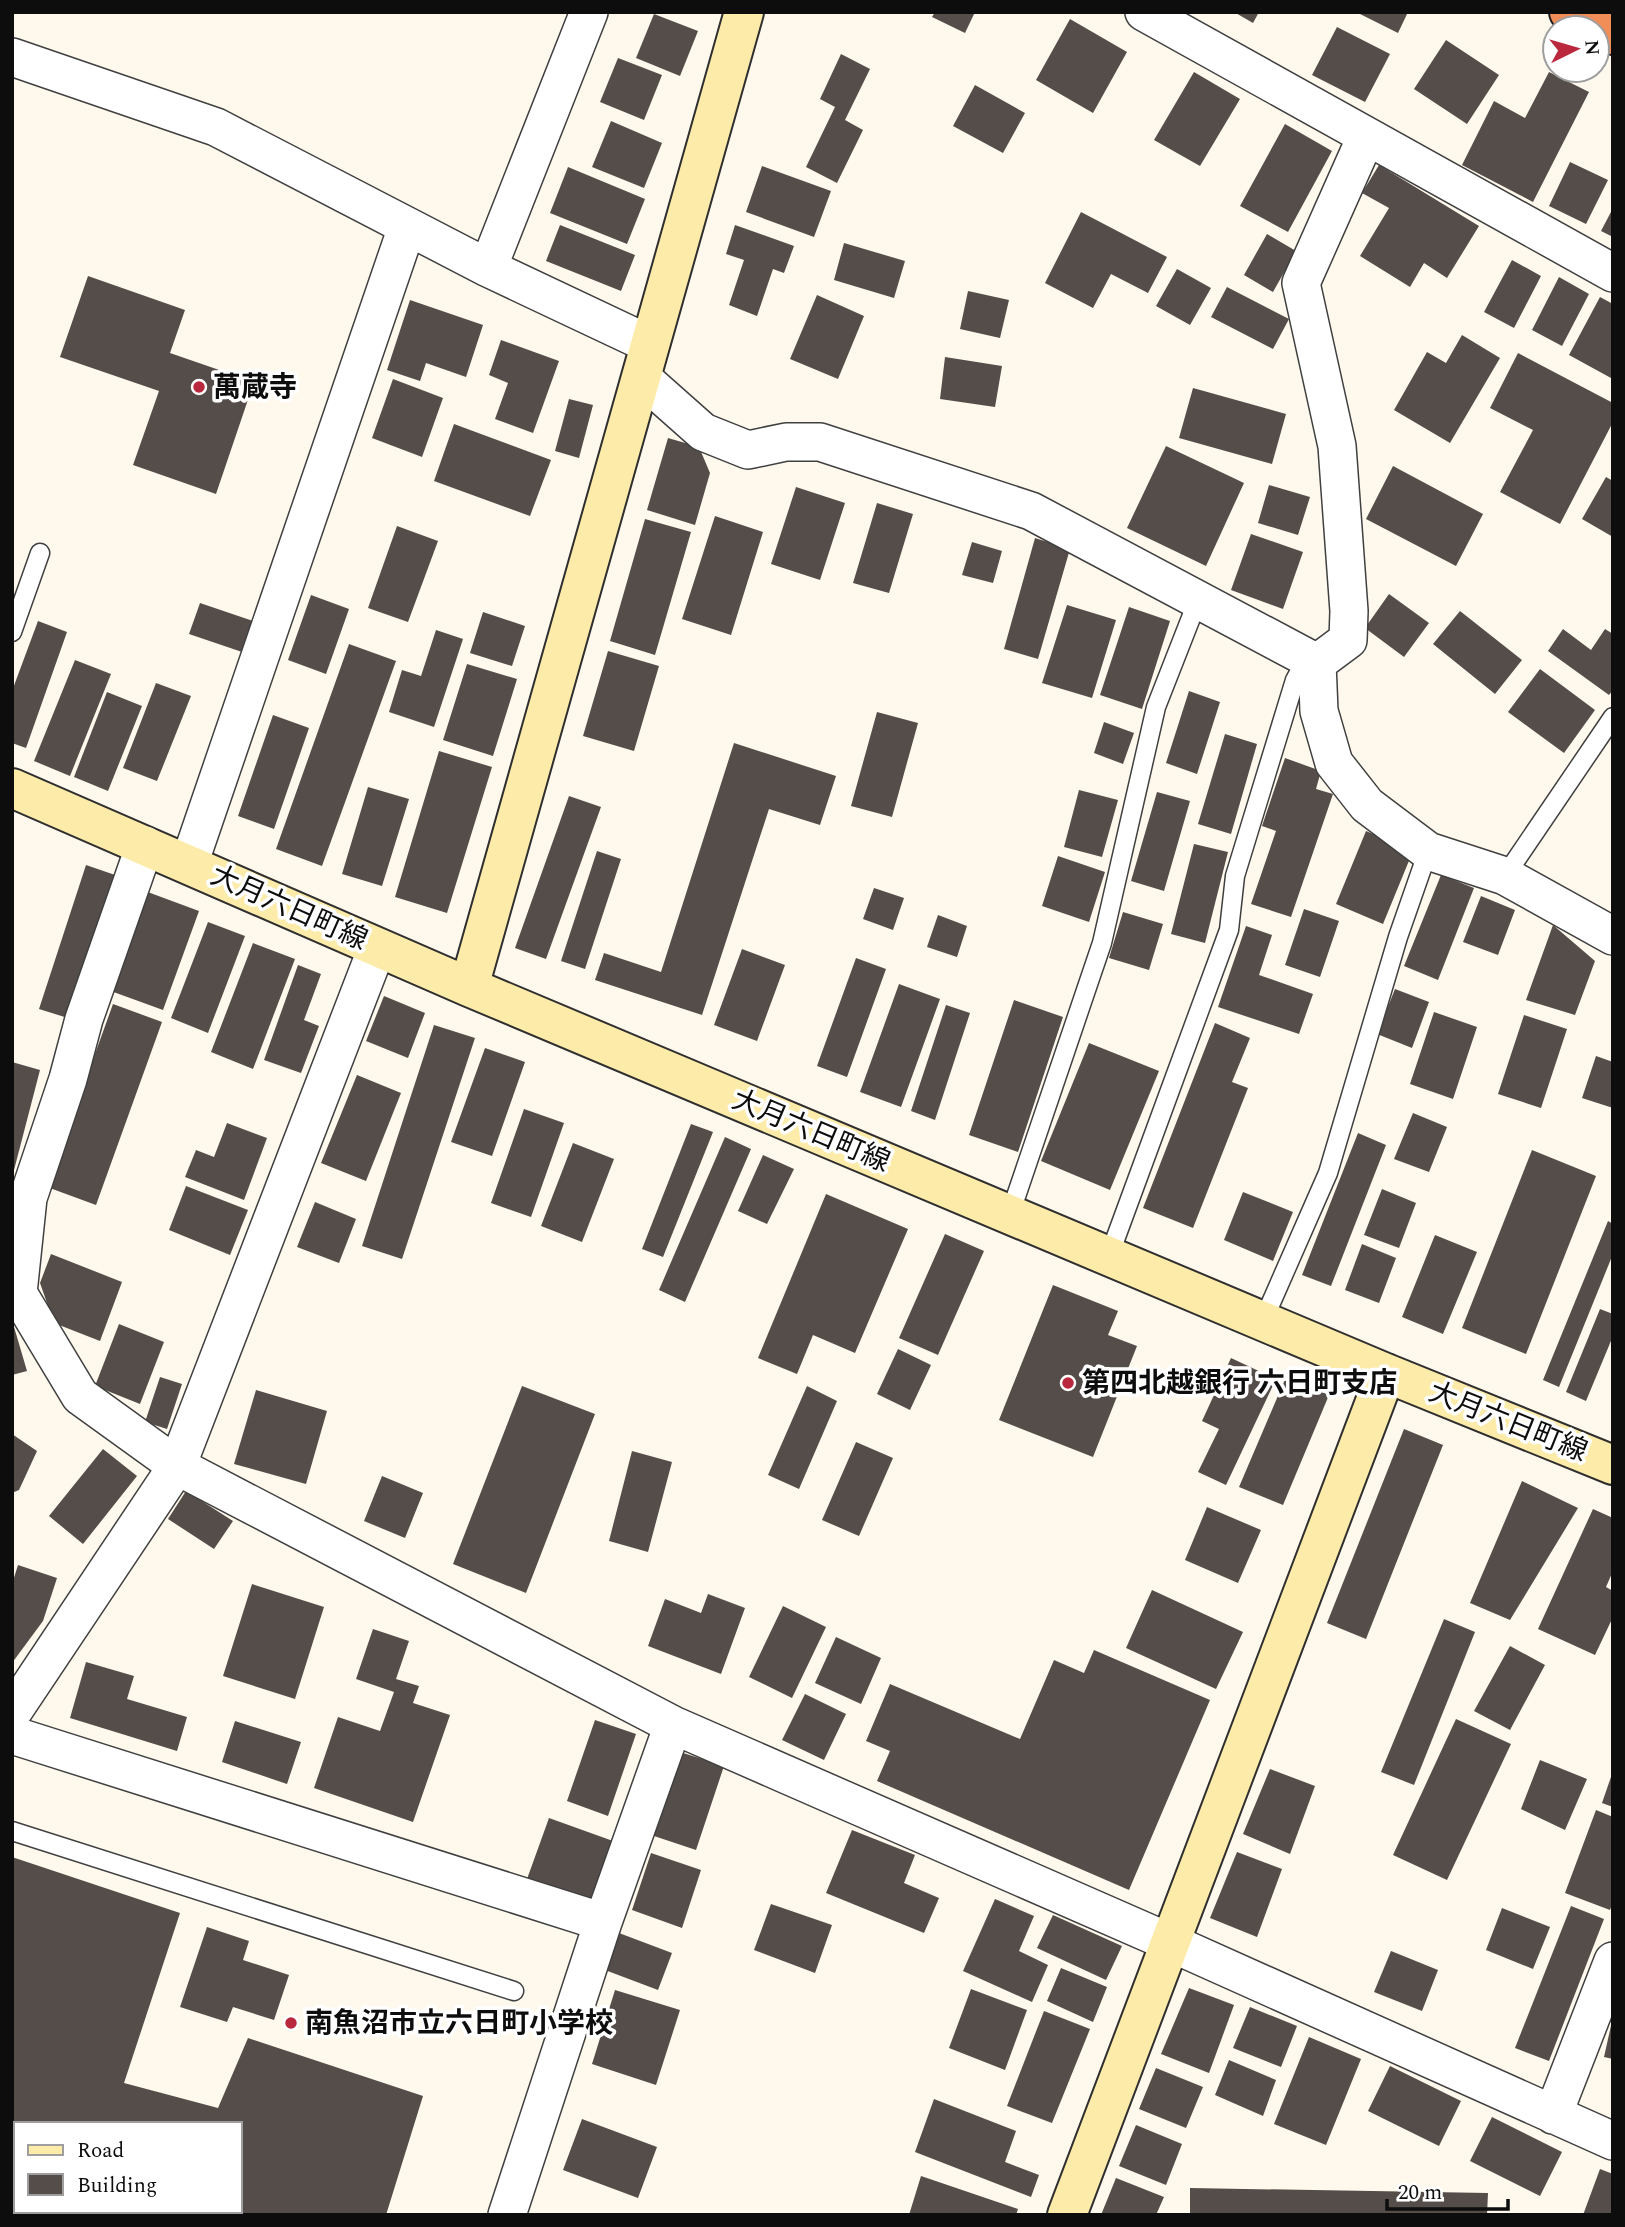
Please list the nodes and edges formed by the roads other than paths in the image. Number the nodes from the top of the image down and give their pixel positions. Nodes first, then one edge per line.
1 (589, 12) edge
2 (744, 12) edge
3 (1144, 12) edge
4 (1569, 12) edge
5 (1613, 35) edge
6 (12, 57) edge
7 (1366, 137) junction
8 (407, 227) junction
9 (488, 268) junction
10 (1613, 273) edge
11 (645, 360) junction
12 (40, 553) dead end
13 (1198, 600) junction
14 (12, 632) edge
15 (1312, 660) junction
16 (1613, 717) edge
17 (12, 788) edge
18 (145, 845) junction
19 (1428, 852) junction
20 (189, 864) junction
21 (1505, 876) junction
22 (1613, 936) edge
23 (377, 948) junction
24 (469, 987) junction
25 (20, 1196) edge
26 (1010, 1214) junction
27 (1110, 1256) junction
28 (1263, 1321) junction
29 (1386, 1373) junction
30 (1613, 1465) edge
31 (177, 1466) junction
32 (12, 1713) edge
33 (673, 1725) junction
34 (12, 1735) edge
35 (12, 1831) edge
36 (603, 1922) junction
37 (1169, 1942) junction
38 (1613, 1961) edge
39 (514, 1991) dead end
40 (1553, 2115) junction
41 (1613, 2141) edge
42 (507, 2215) edge
43 (1067, 2215) edge

1 - 9 street
2 - 11 street
3 - 7 street
4 - 5 highway
6 - 8 street
7 - 10 street
7 - 15 street
8 - 9 street
8 - 20 street
9 - 11 street
11 - 13 street
11 - 24 street
12 - 14 lane
13 - 15 street
13 - 26 lane
15 - 19 street
15 - 27 lane
16 - 21 lane
17 - 18 street, 大月六日町線
18 - 20 street, 大月六日町線
18 - 25 street
19 - 21 street
19 - 28 lane
20 - 23 street, 大月六日町線
21 - 22 street
23 - 24 street, 大月六日町線
23 - 31 street
24 - 26 street, 大月六日町線
25 - 31 street
26 - 27 street, 大月六日町線
27 - 28 street, 大月六日町線
28 - 29 street, 大月六日町線
29 - 30 street, 大月六日町線
29 - 37 street
31 - 32 street
31 - 33 street
33 - 36 street
33 - 37 street
34 - 36 street
35 - 39 lane
36 - 42 street
37 - 40 street
37 - 43 street
38 - 40 street
40 - 41 street

